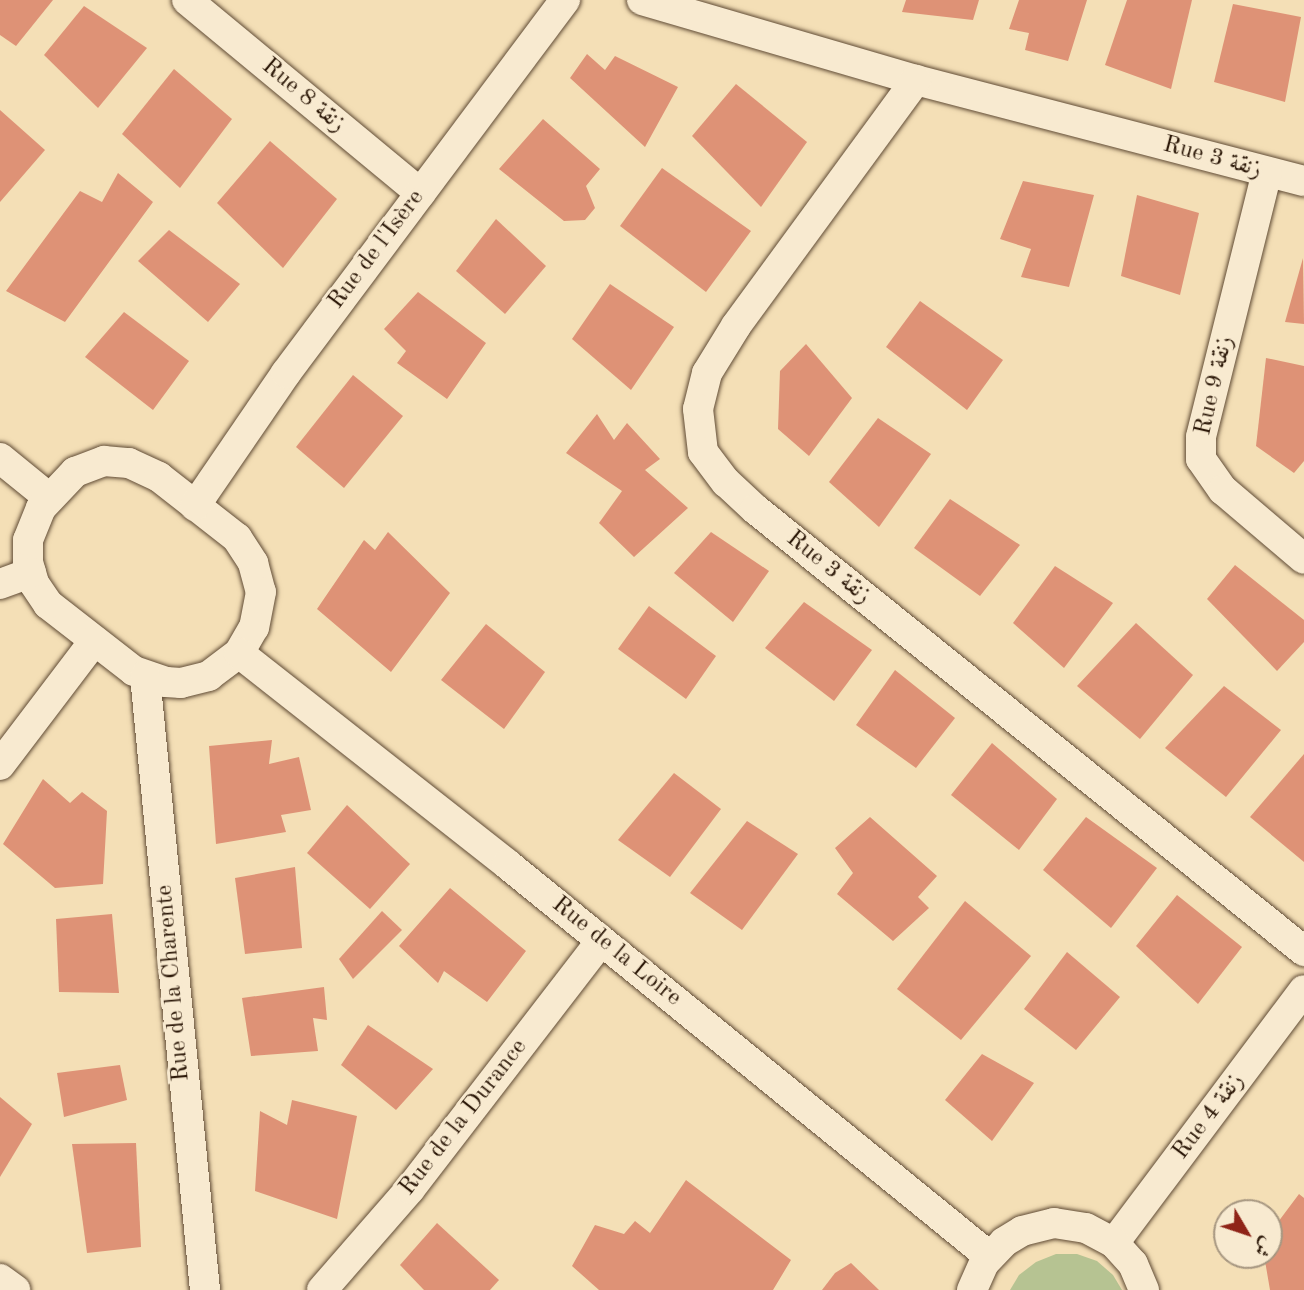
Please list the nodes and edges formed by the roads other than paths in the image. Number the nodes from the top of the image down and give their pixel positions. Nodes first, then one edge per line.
1 (187, 0) edge
2 (565, 0) edge
3 (642, 0) edge
4 (916, 80) junction
5 (1267, 173) junction
6 (1304, 181) edge
7 (420, 193) junction
8 (0, 458) edge
9 (48, 497) junction
10 (195, 506) junction
11 (1304, 559) edge
12 (31, 573) junction
13 (0, 584) edge
14 (94, 641) junction
15 (239, 653) junction
16 (145, 676) junction
17 (0, 765) edge
18 (601, 941) junction
19 (1304, 951) edge
20 (1304, 990) edge
21 (1114, 1243) junction
22 (989, 1256) junction
23 (0, 1279) edge
24 (15, 1290) edge
25 (205, 1290) edge
26 (322, 1290) edge
27 (972, 1290) edge
28 (1144, 1290) edge

1 - 7 street, Rue 8 زنقة
2 - 7 street, Rue de l'Isère
3 - 4 street, Rue 3 زنقة
4 - 5 street, Rue 3 زنقة
4 - 19 street, Rue 3 زنقة
5 - 6 street, Rue 3 زنقة
5 - 11 street, Rue 9 زنقة
7 - 10 street, Rue de l'Isère
8 - 9 street
9 - 10 street
9 - 12 street
10 - 15 street
12 - 13 street
12 - 14 street
14 - 16 street
14 - 17 street
15 - 16 street
15 - 18 street, Rue de la Loire
16 - 25 street, Rue de la Charente
18 - 22 street, Rue de la Loire
18 - 26 street, Rue de la Durance
20 - 21 street, Rue 4 زنقة
21 - 22 street
21 - 28 street
22 - 27 street
23 - 24 street

